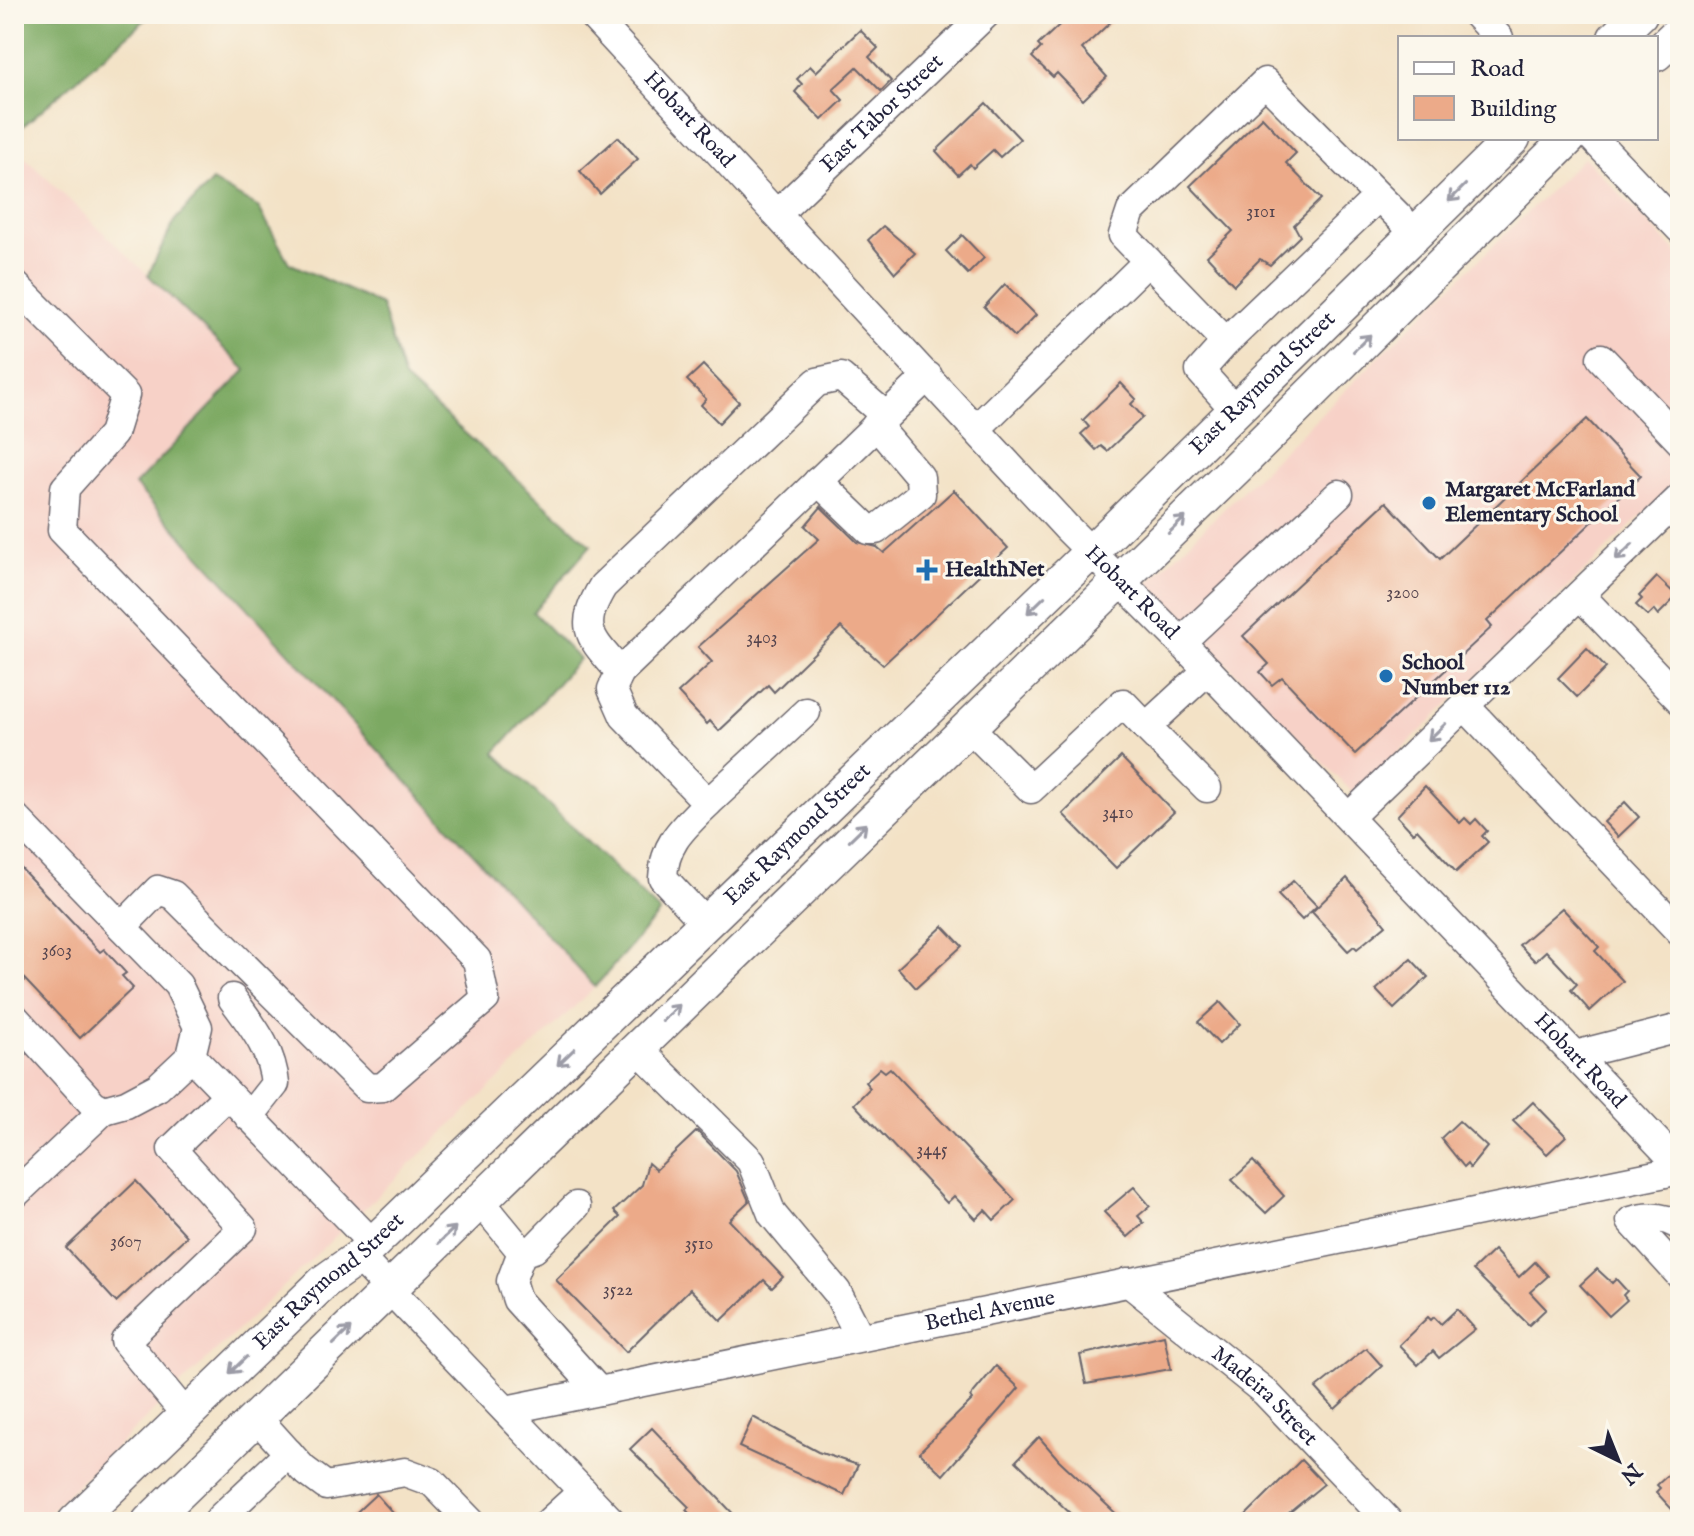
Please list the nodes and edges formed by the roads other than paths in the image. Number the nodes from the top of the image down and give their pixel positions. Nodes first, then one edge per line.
1 (591, 14) edge
2 (986, 14) edge
3 (1476, 14) edge
4 (1640, 14) edge
5 (1680, 31) edge
6 (1497, 36) edge
7 (1617, 36) edge
8 (1658, 52) edge
9 (1511, 140) edge
10 (1567, 140) edge
11 (1595, 140) edge
12 (1378, 197) junction
13 (778, 213) junction
14 (1680, 229) edge
15 (1416, 234) junction
16 (1148, 261) junction
17 (14, 284) edge
18 (1226, 342) junction
19 (1601, 358) dead end
20 (928, 376) junction
21 (1236, 411) junction
22 (881, 420) junction
23 (976, 429) junction
24 (1680, 441) edge
25 (818, 481) junction
26 (1339, 494) dead end
27 (1680, 498) edge
28 (1092, 551) junction
29 (1121, 579) junction
30 (1580, 595) junction
31 (1181, 642) junction
32 (1208, 670) junction
33 (620, 672) junction
34 (1680, 700) edge
35 (1465, 706) junction
36 (806, 712) dead end
37 (968, 726) junction
38 (1146, 727) junction
39 (1207, 788) dead end
40 (708, 803) junction
41 (14, 816) edge
42 (1349, 817) junction
43 (705, 923) junction
44 (122, 927) junction
45 (1680, 932) edge
46 (253, 973) junction
47 (232, 998) junction
48 (14, 1017) edge
49 (195, 1021) junction
50 (1680, 1028) edge
51 (636, 1047) junction
52 (1575, 1055) junction
53 (191, 1056) junction
54 (228, 1095) junction
55 (104, 1110) junction
56 (249, 1117) junction
57 (1680, 1168) edge
58 (14, 1195) edge
59 (481, 1202) junction
60 (576, 1206) dead end
61 (1680, 1226) edge
62 (366, 1251) junction
63 (522, 1252) junction
64 (1680, 1275) edge
65 (1128, 1282) junction
66 (390, 1289) junction
67 (860, 1337) junction
68 (599, 1391) junction
69 (506, 1410) junction
70 (186, 1415) junction
71 (257, 1418) junction
72 (289, 1453) junction
73 (187, 1485) junction
74 (583, 1491) junction
75 (1374, 1517) edge
76 (218, 1520) edge
77 (75, 1522) edge
78 (149, 1522) edge
79 (471, 1522) edge
80 (549, 1522) edge
81 (612, 1522) edge

1 - 13 street, Hobart Road
2 - 13 street, East Tabor Street
3 - 6 street
4 - 7 main road
5 - 8 main road
9 -> 15 main road, East Raymond Street
29 -> 10 main road, East Raymond Street
11 - 14 street
12 - 15 street
12 - 16 street
12 - 18 street
13 - 20 street, Hobart Road
15 - 21 main road, East Raymond Street
16 - 18 street
16 - 23 street
17 - 46 street
18 - 21 street
19 - 24 street
20 - 22 street
20 - 23 street, Hobart Road
21 - 28 main road, East Raymond Street
22 - 25 street
22 - 25 street
22 - 33 street
23 - 28 street, Hobart Road
25 - 33 street
26 - 31 street
27 -> 30 street
28 - 29 street, Hobart Road
28 -> 43 main road, East Raymond Street
29 - 31 street, Hobart Road
29 - 37 main road, East Raymond Street
30 - 34 street
30 - 35 street
31 - 32 street, Hobart Road
32 - 38 street
32 - 42 street, Hobart Road
33 - 40 street
35 -> 42 street
35 - 45 street
36 - 40 street
37 - 38 street
51 -> 37 main road, East Raymond Street
38 - 39 street
40 - 43 street
41 - 44 street
42 - 52 street, Hobart Road
43 -> 62 main road, East Raymond Street
44 - 46 street
44 - 49 street
46 - 47 street
47 - 49 street
47 - 56 street
48 - 55 street
49 - 53 street
50 - 52 street
51 - 59 main road, East Raymond Street
51 - 67 street
52 - 57 street, Hobart Road
53 - 54 street
53 - 55 street
54 - 56 street
54 - 70 street
55 - 58 street
56 - 62 street
57 - 65 street, Bethel Avenue
59 - 63 street
66 -> 59 main road, East Raymond Street
60 - 63 street
61 - 64 street
62 - 66 street
62 -> 70 main road, East Raymond Street
63 - 68 street
65 - 67 street, Bethel Avenue
65 - 75 street, Madeira Street
66 - 69 street
71 -> 66 main road, East Raymond Street
67 - 68 street, Bethel Avenue
68 - 69 street, Bethel Avenue
69 - 74 street
70 - 77 main road, East Raymond Street
71 - 72 street
71 - 73 main road, East Raymond Street
72 - 76 street
72 - 79 street
73 - 76 street
73 - 78 main road, East Raymond Street
74 - 80 street
74 - 81 street

